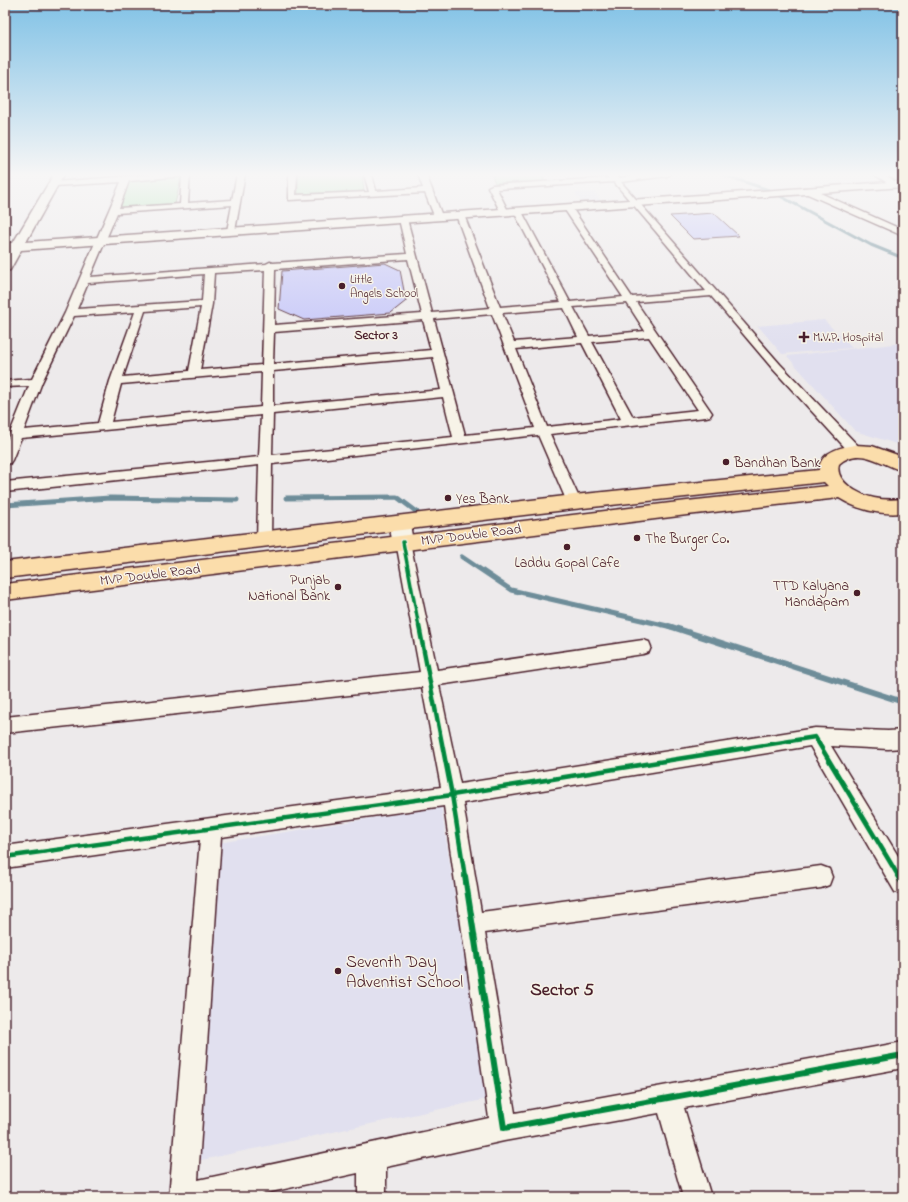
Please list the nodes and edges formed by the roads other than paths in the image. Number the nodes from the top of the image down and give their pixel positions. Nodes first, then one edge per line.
1 (27, 230) edge
2 (105, 230) edge
3 (243, 230) edge
4 (406, 230) edge
5 (466, 230) edge
6 (528, 230) edge
7 (583, 230) edge
8 (660, 230) edge
9 (230, 231) joint
10 (100, 240) junction
11 (18, 246) junction
12 (5, 247) edge
13 (412, 256) junction
14 (270, 266) junction
15 (5, 267) edge
16 (209, 270) junction
17 (84, 280) junction
18 (713, 293) junction
19 (630, 300) junction
20 (207, 304) junction
21 (568, 305) junction
22 (141, 308) junction
23 (496, 311) junction
24 (70, 313) junction
25 (429, 316) junction
26 (269, 329) junction
27 (653, 333) junction
28 (586, 339) junction
29 (510, 346) junction
30 (438, 353) junction
31 (268, 368) junction
32 (194, 374) junction
33 (116, 381) junction
34 (36, 382) junction
35 (5, 384) edge
36 (448, 393) junction
37 (267, 412) junction
38 (629, 422) junction
39 (103, 427) junction
40 (542, 431) junction
41 (16, 435) junction
42 (460, 440) junction
43 (856, 451) junction
44 (5, 460) edge
45 (266, 460) junction
46 (903, 465) edge
47 (829, 475) junction
48 (5, 487) edge
49 (843, 491) junction
50 (903, 506) edge
51 (577, 511) junction
52 (401, 533) junction
53 (264, 540) junction
54 (5, 570) edge
55 (5, 592) edge
56 (643, 648) dead end
57 (428, 680) junction
58 (5, 725) edge
59 (815, 737) junction
60 (903, 738) edge
61 (452, 795) junction
62 (211, 829) junction
63 (5, 857) edge
64 (821, 877) dead end
65 (903, 884) edge
66 (472, 924) junction
67 (903, 1055) edge
68 (668, 1099) junction
69 (504, 1128) junction
70 (372, 1157) junction
71 (184, 1197) edge
72 (372, 1197) edge
73 (697, 1197) edge

1 - 11 street
2 - 10 street
3 - 9 street
4 - 13 street
5 - 23 street
6 - 21 street
7 - 19 street
8 - 18 street
9 - 10 street
10 - 11 street
10 - 17 street
11 - 12 street
11 - 15 street
13 - 14 street
13 - 25 street
14 - 16 street
14 - 26 street
16 - 17 street
16 - 20 street
17 - 24 street
18 - 19 street
18 - 43 street
19 - 21 street
19 - 27 street
20 - 22 street
20 - 32 street
21 - 23 street
21 - 28 street
22 - 24 street
22 - 33 street
23 - 25 street
23 - 29 street
24 - 34 street
25 - 26 street
25 - 30 street
26 - 31 street
27 - 28 street
27 - 38 street
28 - 29 street
28 - 38 street
29 - 40 street
30 - 31 street
30 - 36 street
31 - 32 street
31 - 37 street
32 - 33 street
33 - 39 street
34 - 35 street
34 - 41 street
36 - 37 street
36 - 42 street
37 - 39 street
37 - 45 street
38 - 40 street
39 - 41 street
40 - 42 street
40 - 51 street
41 - 44 street
42 - 45 street
43 - 46 main road
43 - 47 main road
45 - 48 street
45 - 53 street
47 - 49 main road
47 - 51 main road, MVP Double Road
49 - 50 main road
49 - 51 main road, MVP Double Road
51 - 52 main road, MVP Double Road
52 - 53 main road, MVP Double Road
52 - 55 main road, MVP Double Road
52 - 57 street
53 - 54 main road, MVP Double Road
56 - 57 street
57 - 58 street
57 - 61 street
59 - 60 street
59 - 61 street
59 - 65 street
61 - 62 street
61 - 66 street
62 - 63 street
62 - 71 street
64 - 66 street
66 - 69 street
67 - 68 street
68 - 69 street
68 - 73 street
69 - 70 street
70 - 71 street
70 - 72 street

